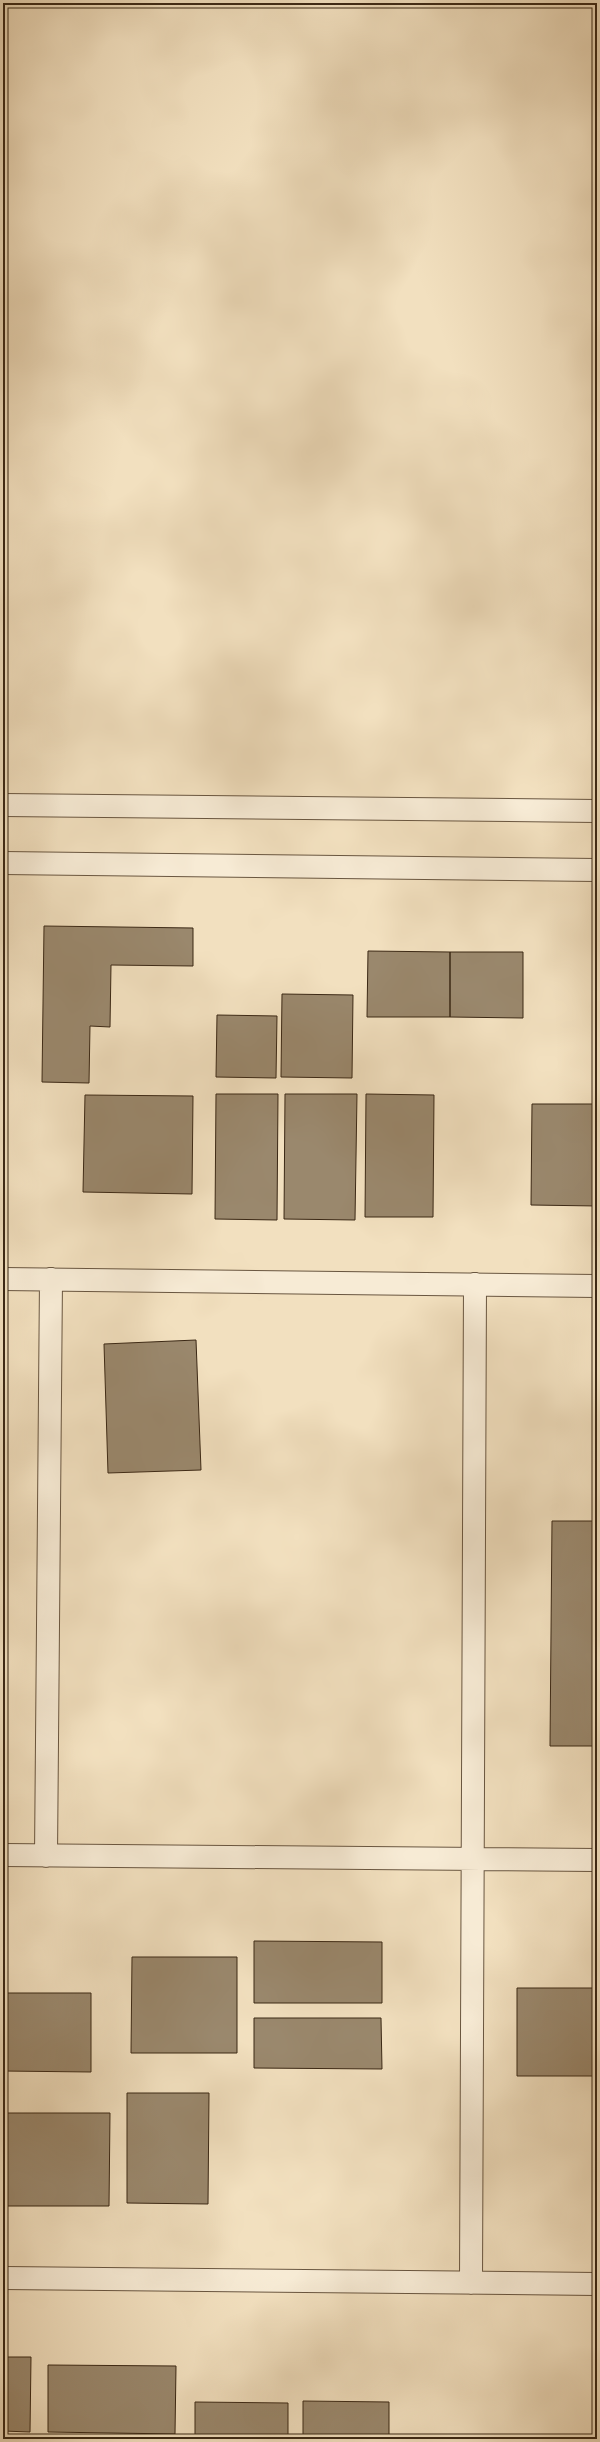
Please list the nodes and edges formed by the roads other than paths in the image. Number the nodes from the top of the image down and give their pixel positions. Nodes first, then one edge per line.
1 (3, 805) edge
2 (597, 811) edge
3 (3, 863) edge
4 (597, 870) edge
5 (3, 1279) edge
6 (51, 1280) junction
7 (475, 1284) junction
8 (597, 1286) edge
9 (3, 1855) edge
10 (46, 1856) junction
11 (473, 1859) junction
12 (597, 1860) edge
13 (3, 2278) edge
14 (471, 2283) junction
15 (597, 2284) edge

1 - 2 street
3 - 4 street
5 - 6 street
6 - 7 street
6 - 10 street
7 - 8 street
7 - 11 street
9 - 10 street
10 - 11 street
11 - 12 street
11 - 14 street
13 - 14 street
14 - 15 street

